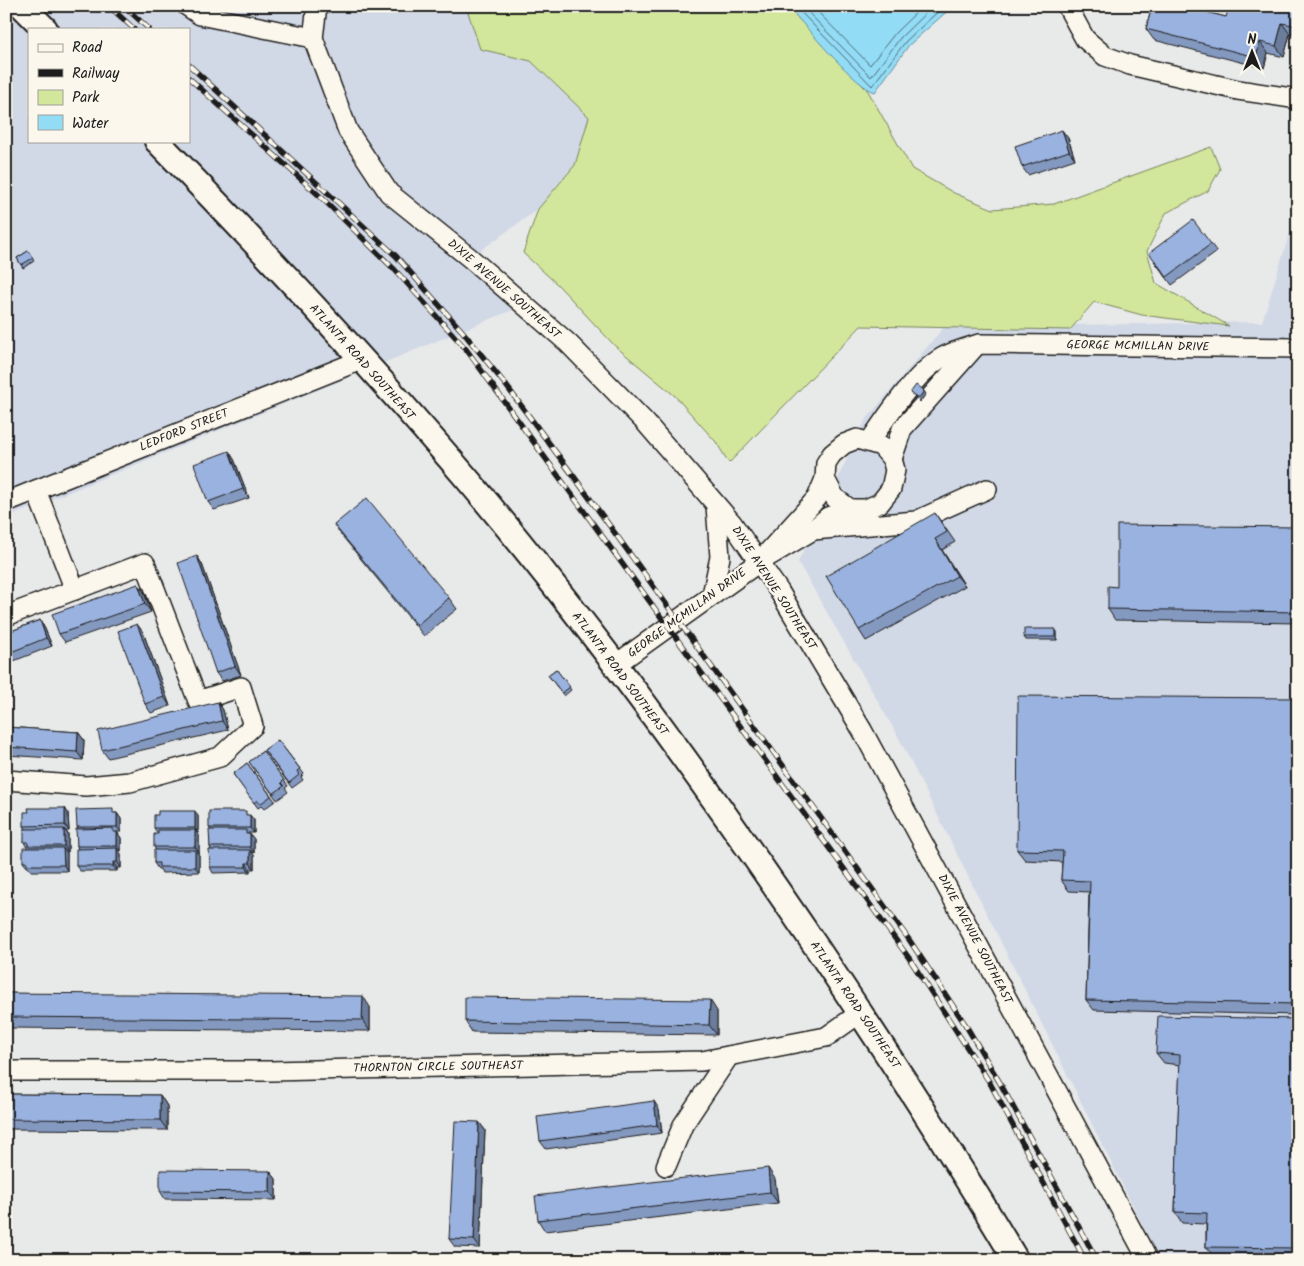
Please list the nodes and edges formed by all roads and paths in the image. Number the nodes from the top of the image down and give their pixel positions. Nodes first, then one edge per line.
1 (22, 6) edge
2 (187, 6) edge
3 (317, 6) edge
4 (1067, 6) edge
5 (44, 28) edge
6 (313, 38) junction
7 (1298, 99) edge
8 (158, 142) edge
9 (979, 344) junction
10 (1298, 348) edge
11 (361, 360) junction
12 (870, 441) junction
13 (892, 459) junction
14 (825, 479) junction
15 (987, 489) dead end
16 (36, 490) junction
17 (6, 502) edge
18 (716, 506) junction
19 (850, 509) junction
20 (814, 530) junction
21 (759, 562) junction
22 (75, 590) junction
23 (712, 595) junction
24 (6, 616) edge
25 (615, 665) junction
26 (6, 780) edge
27 (860, 1013) junction
28 (729, 1056) junction
29 (6, 1071) edge
30 (666, 1166) dead end
31 (1016, 1260) edge
32 (1148, 1260) edge

1 - 5 main road
2 - 6 street
3 - 6 street
4 - 7 street
6 - 18 street, DIXIE AVENUE SOUTHEAST
8 - 11 main road, ATLANTA ROAD SOUTHEAST
9 - 10 street, GEORGE MCMILLAN DRIVE
9 - 12 street, GEORGE MCMILLAN DRIVE
9 - 13 street, GEORGE MCMILLAN DRIVE
11 - 16 street, LEDFORD STREET
11 - 25 main road, ATLANTA ROAD SOUTHEAST
12 - 13 street
12 - 14 street, GEORGE MCMILLAN DRIVE
13 - 19 street, GEORGE MCMILLAN DRIVE
14 - 19 street
14 - 21 street, GEORGE MCMILLAN DRIVE
15 - 20 street, GEORGE MCMILLAN DRIVE
16 - 17 street, LEDFORD STREET
16 - 22 street
18 - 21 street, DIXIE AVENUE SOUTHEAST
18 - 23 street
19 - 20 street, GEORGE MCMILLAN DRIVE
20 - 21 street, GEORGE MCMILLAN DRIVE
21 - 23 street, GEORGE MCMILLAN DRIVE
21 - 32 street, DIXIE AVENUE SOUTHEAST
22 - 24 street
22 - 26 street
23 - 25 street, GEORGE MCMILLAN DRIVE
25 - 27 main road, ATLANTA ROAD SOUTHEAST
27 - 28 street, THORNTON CIRCLE SOUTHEAST
27 - 31 main road, ATLANTA ROAD SOUTHEAST
28 - 29 street, THORNTON CIRCLE SOUTHEAST
28 - 30 street

